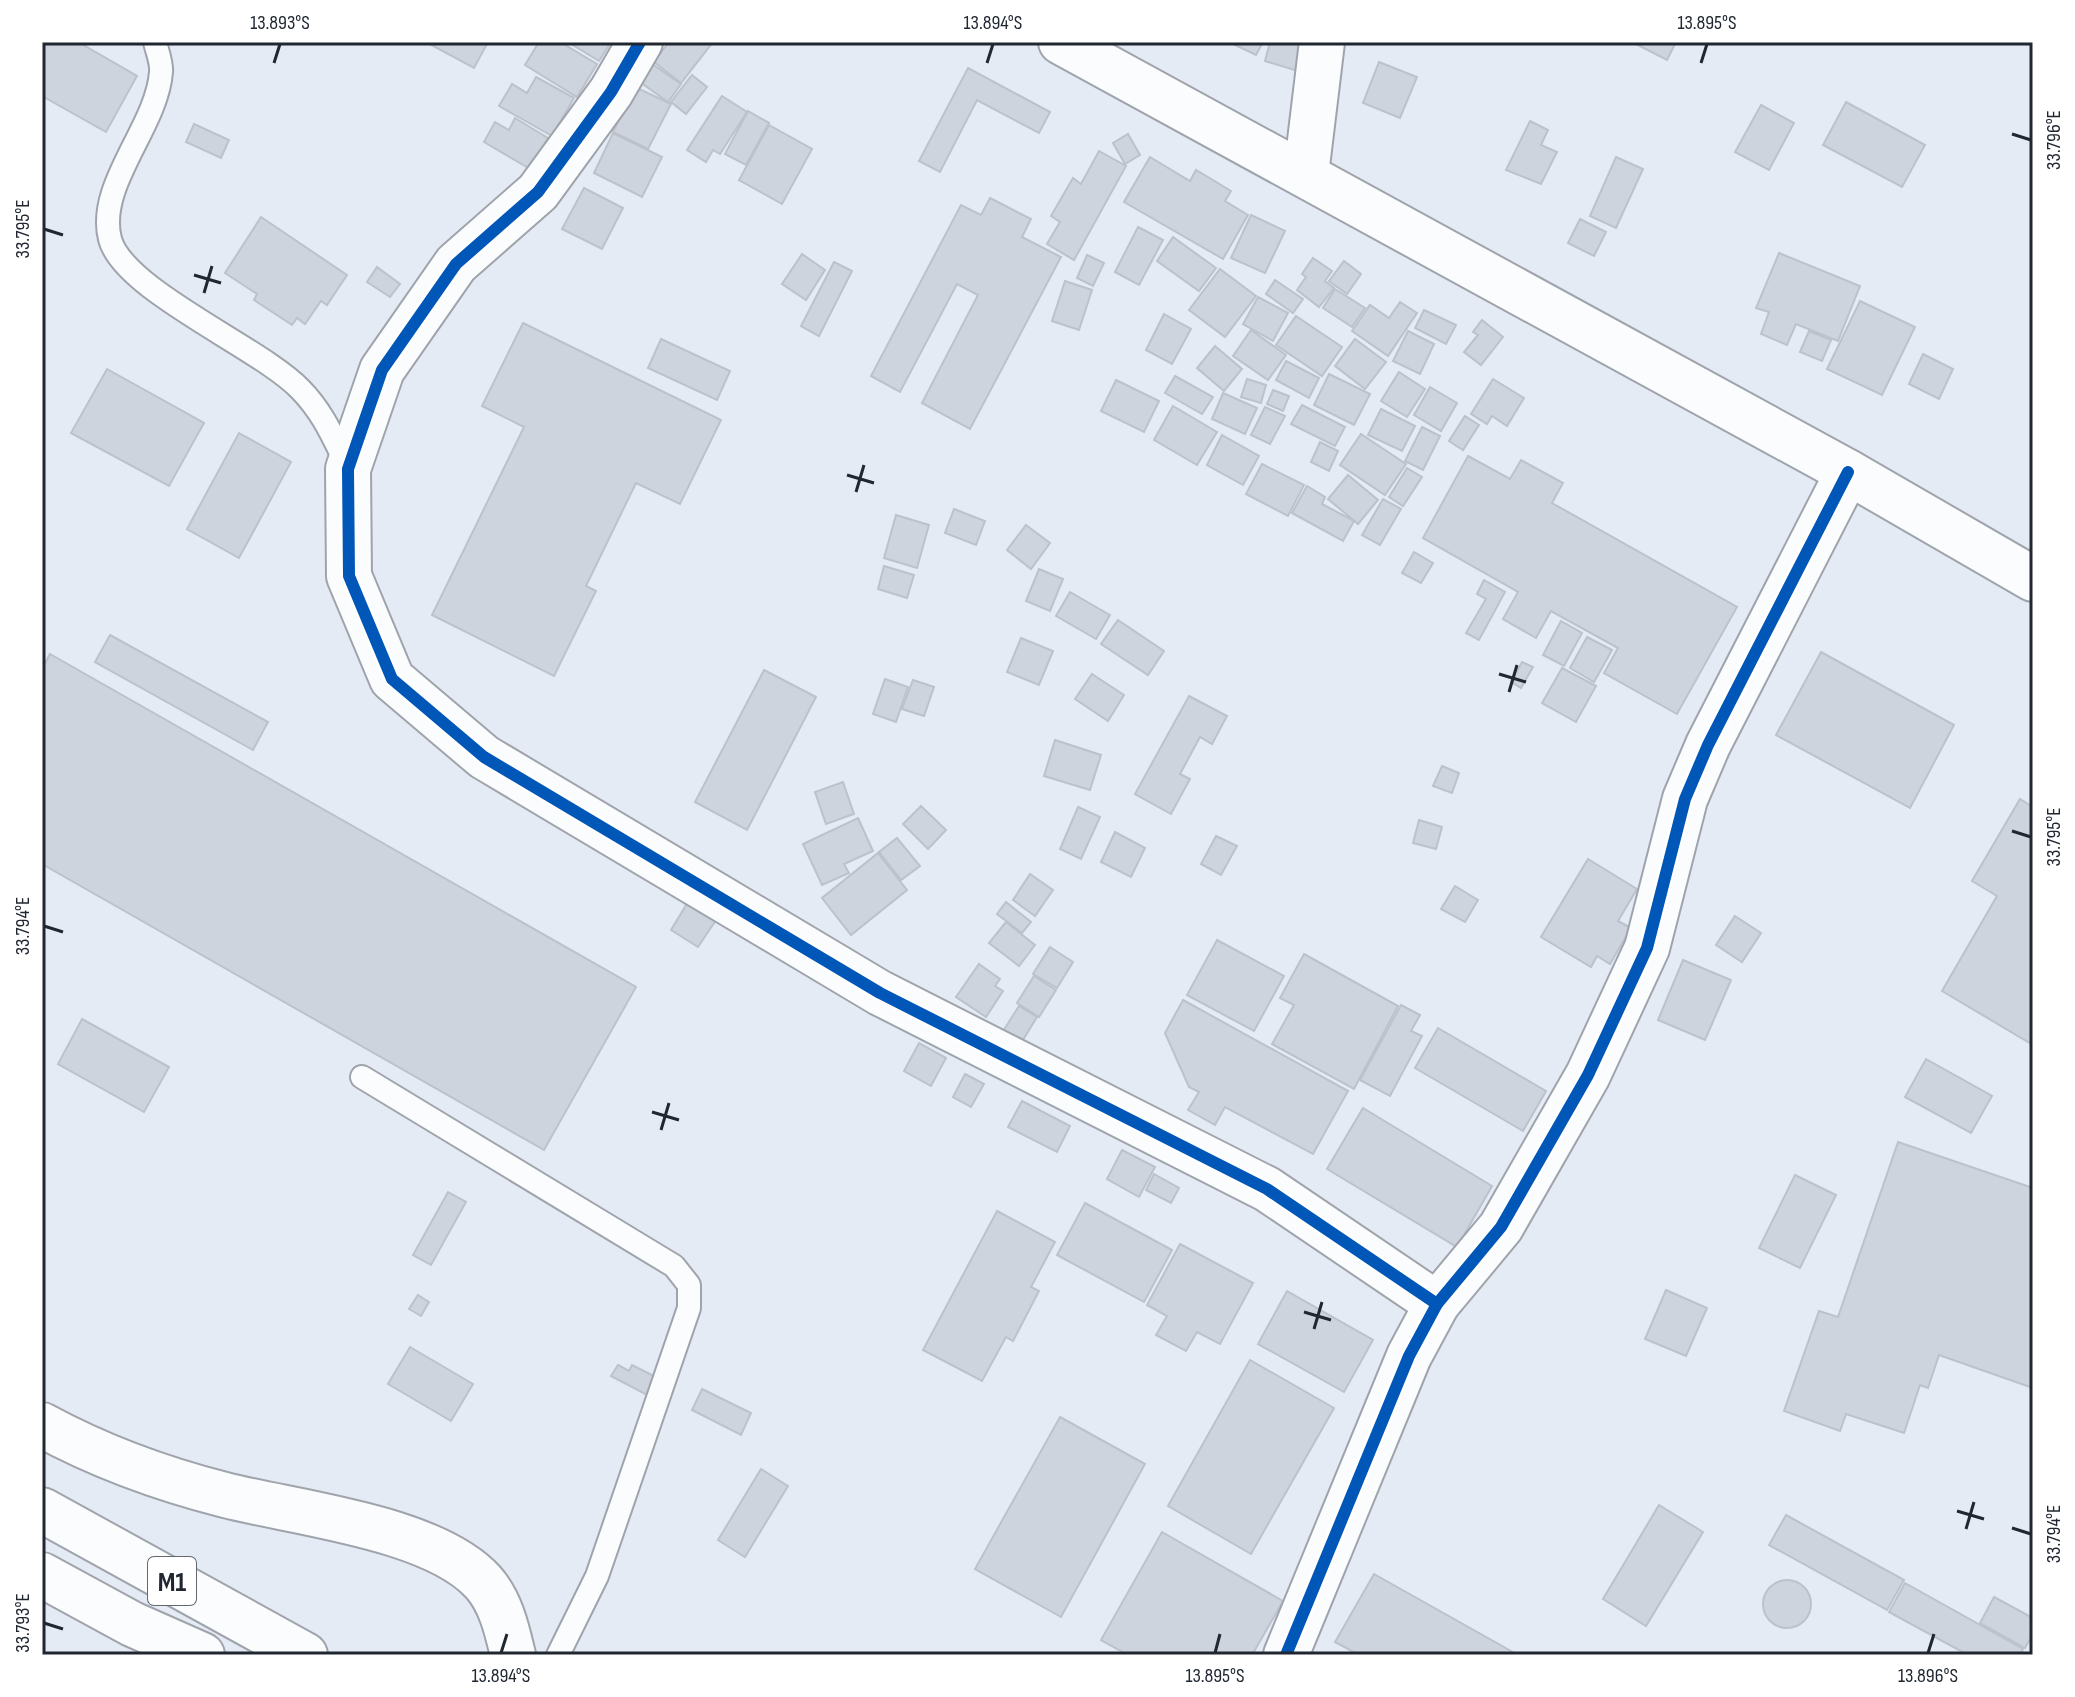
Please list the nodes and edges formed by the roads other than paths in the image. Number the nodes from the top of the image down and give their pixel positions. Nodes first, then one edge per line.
1 (155, 42) edge
2 (640, 42) edge
3 (1061, 42) edge
4 (1322, 42) edge
5 (1306, 174) junction
6 (348, 469) junction
7 (1848, 472) junction
8 (2033, 579) edge
9 (362, 1077) dead end
10 (1437, 1304) junction
11 (42, 1425) edge
12 (42, 1510) edge
13 (42, 1575) edge
14 (309, 1654) edge
15 (202, 1655) edge
16 (513, 1655) edge
17 (558, 1655) edge
18 (1286, 1655) edge

1 - 6 lane
2 - 6 main road
3 - 5 main road
4 - 5 main road
5 - 7 main road
6 - 10 main road
7 - 8 main road
7 - 10 main road
9 - 17 lane
10 - 18 main road
11 - 16 main road
12 - 14 main road, M1
13 - 15 main road

